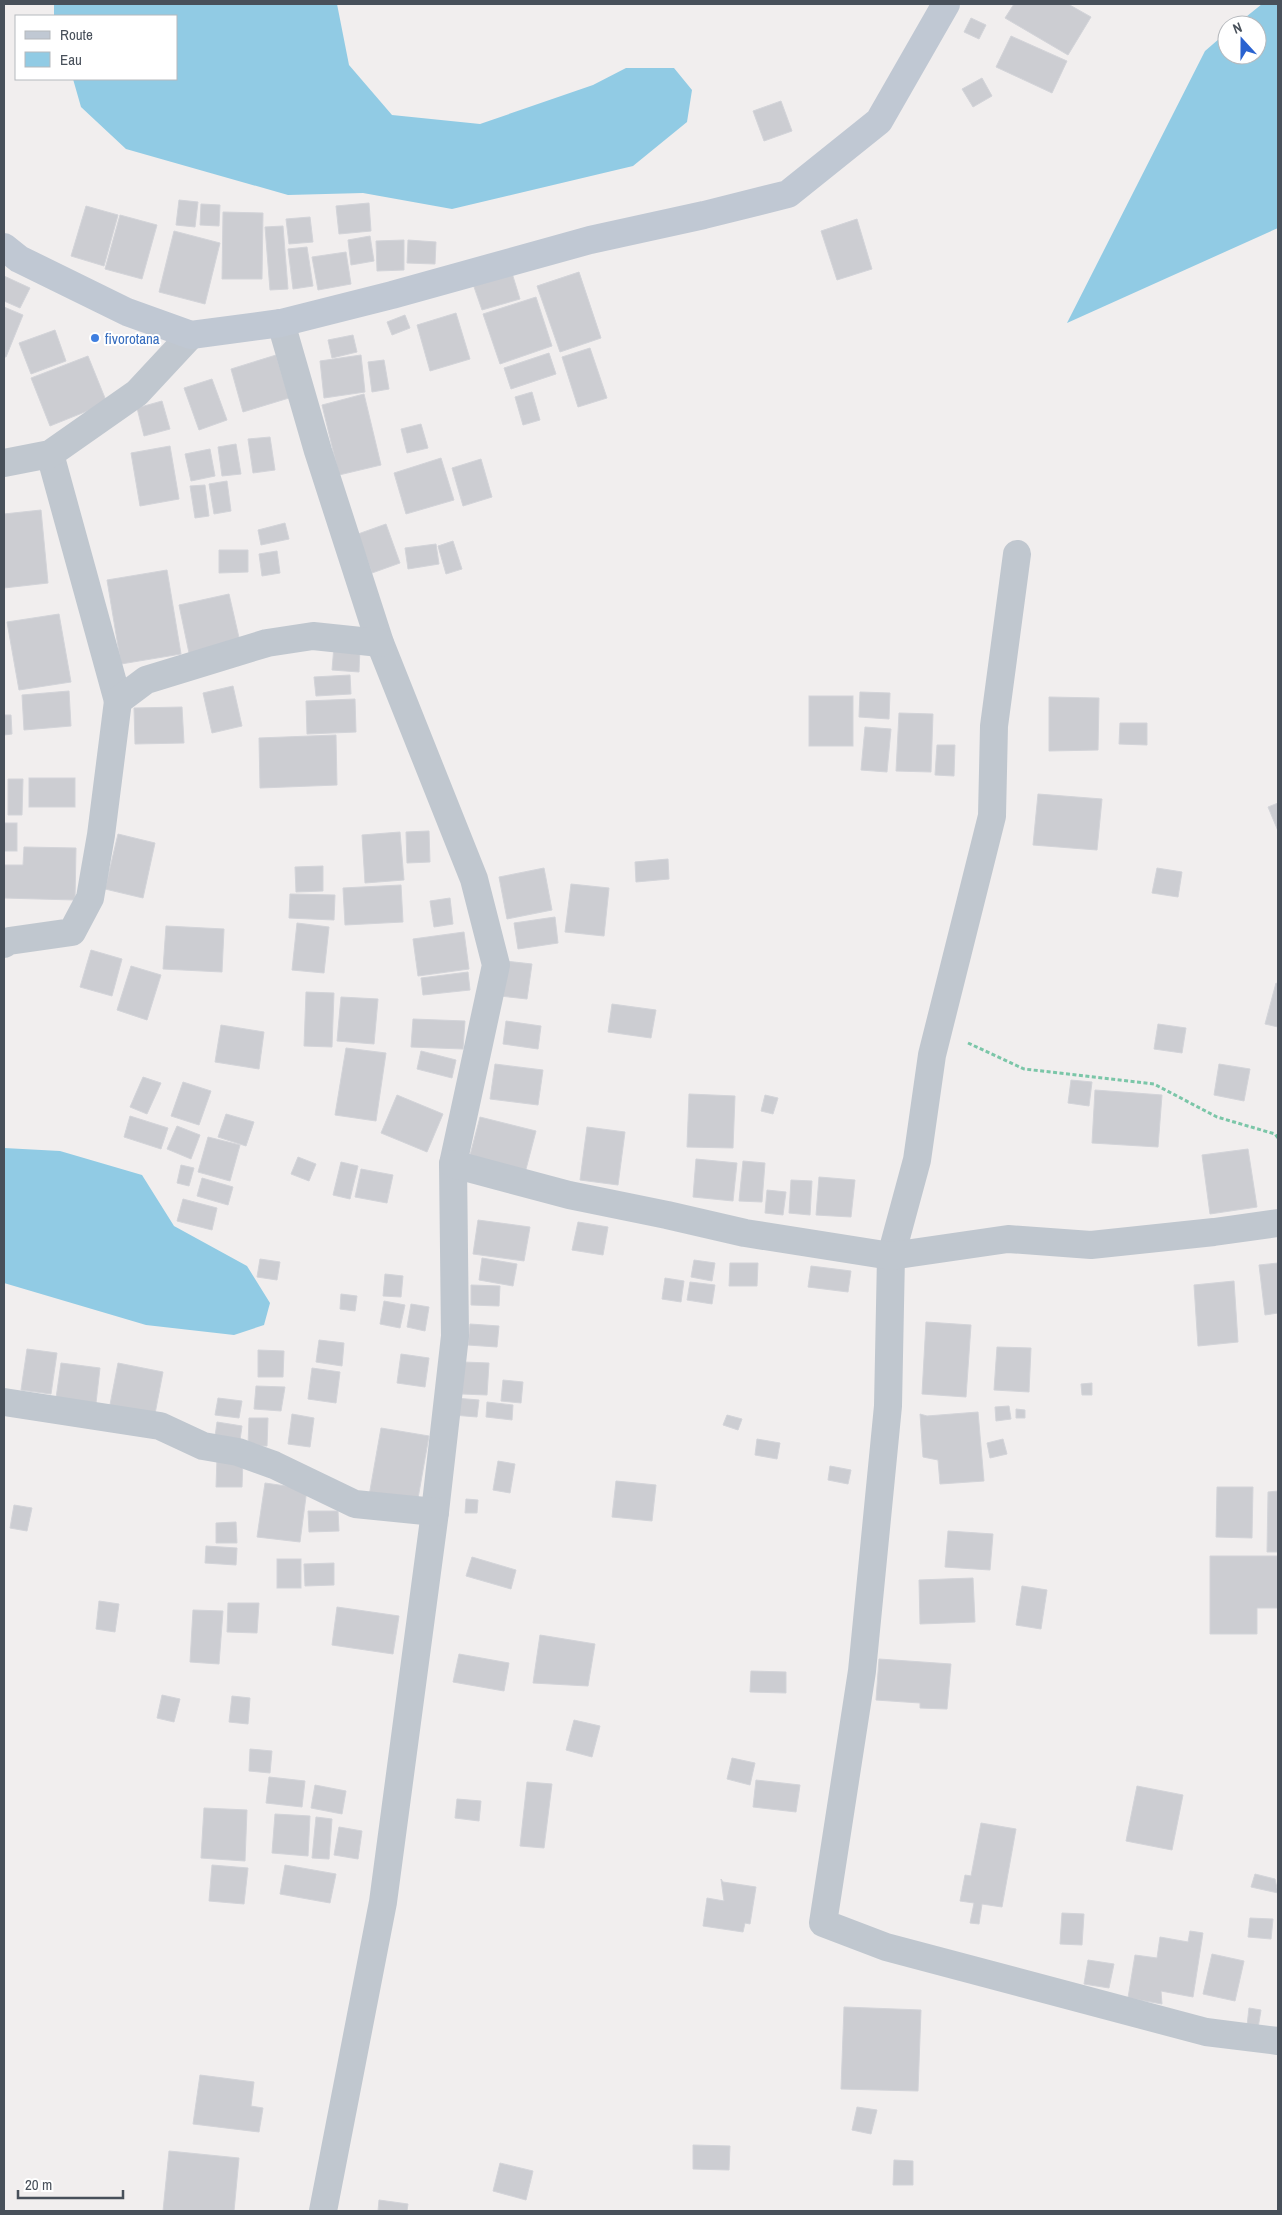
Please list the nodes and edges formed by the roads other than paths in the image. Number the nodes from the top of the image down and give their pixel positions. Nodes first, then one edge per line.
1 (946, 4) edge
2 (4, 247) edge
3 (280, 323) junction
4 (191, 335) junction
5 (50, 454) junction
6 (4, 463) edge
7 (1017, 554) dead end
8 (380, 643) junction
9 (118, 702) junction
10 (4, 944) edge
11 (453, 1164) junction
12 (1278, 1223) edge
13 (891, 1256) junction
14 (4, 1402) edge
15 (435, 1512) junction
16 (1278, 2041) edge
17 (323, 2211) edge

1 - 3 main road
2 - 4 main road
3 - 4 main road
3 - 8 street
4 - 5 street
5 - 6 street
5 - 9 street
7 - 13 street
8 - 9 street
8 - 11 street
9 - 10 street
11 - 13 street
11 - 15 street
12 - 13 street
13 - 16 street
14 - 15 street
15 - 17 street

